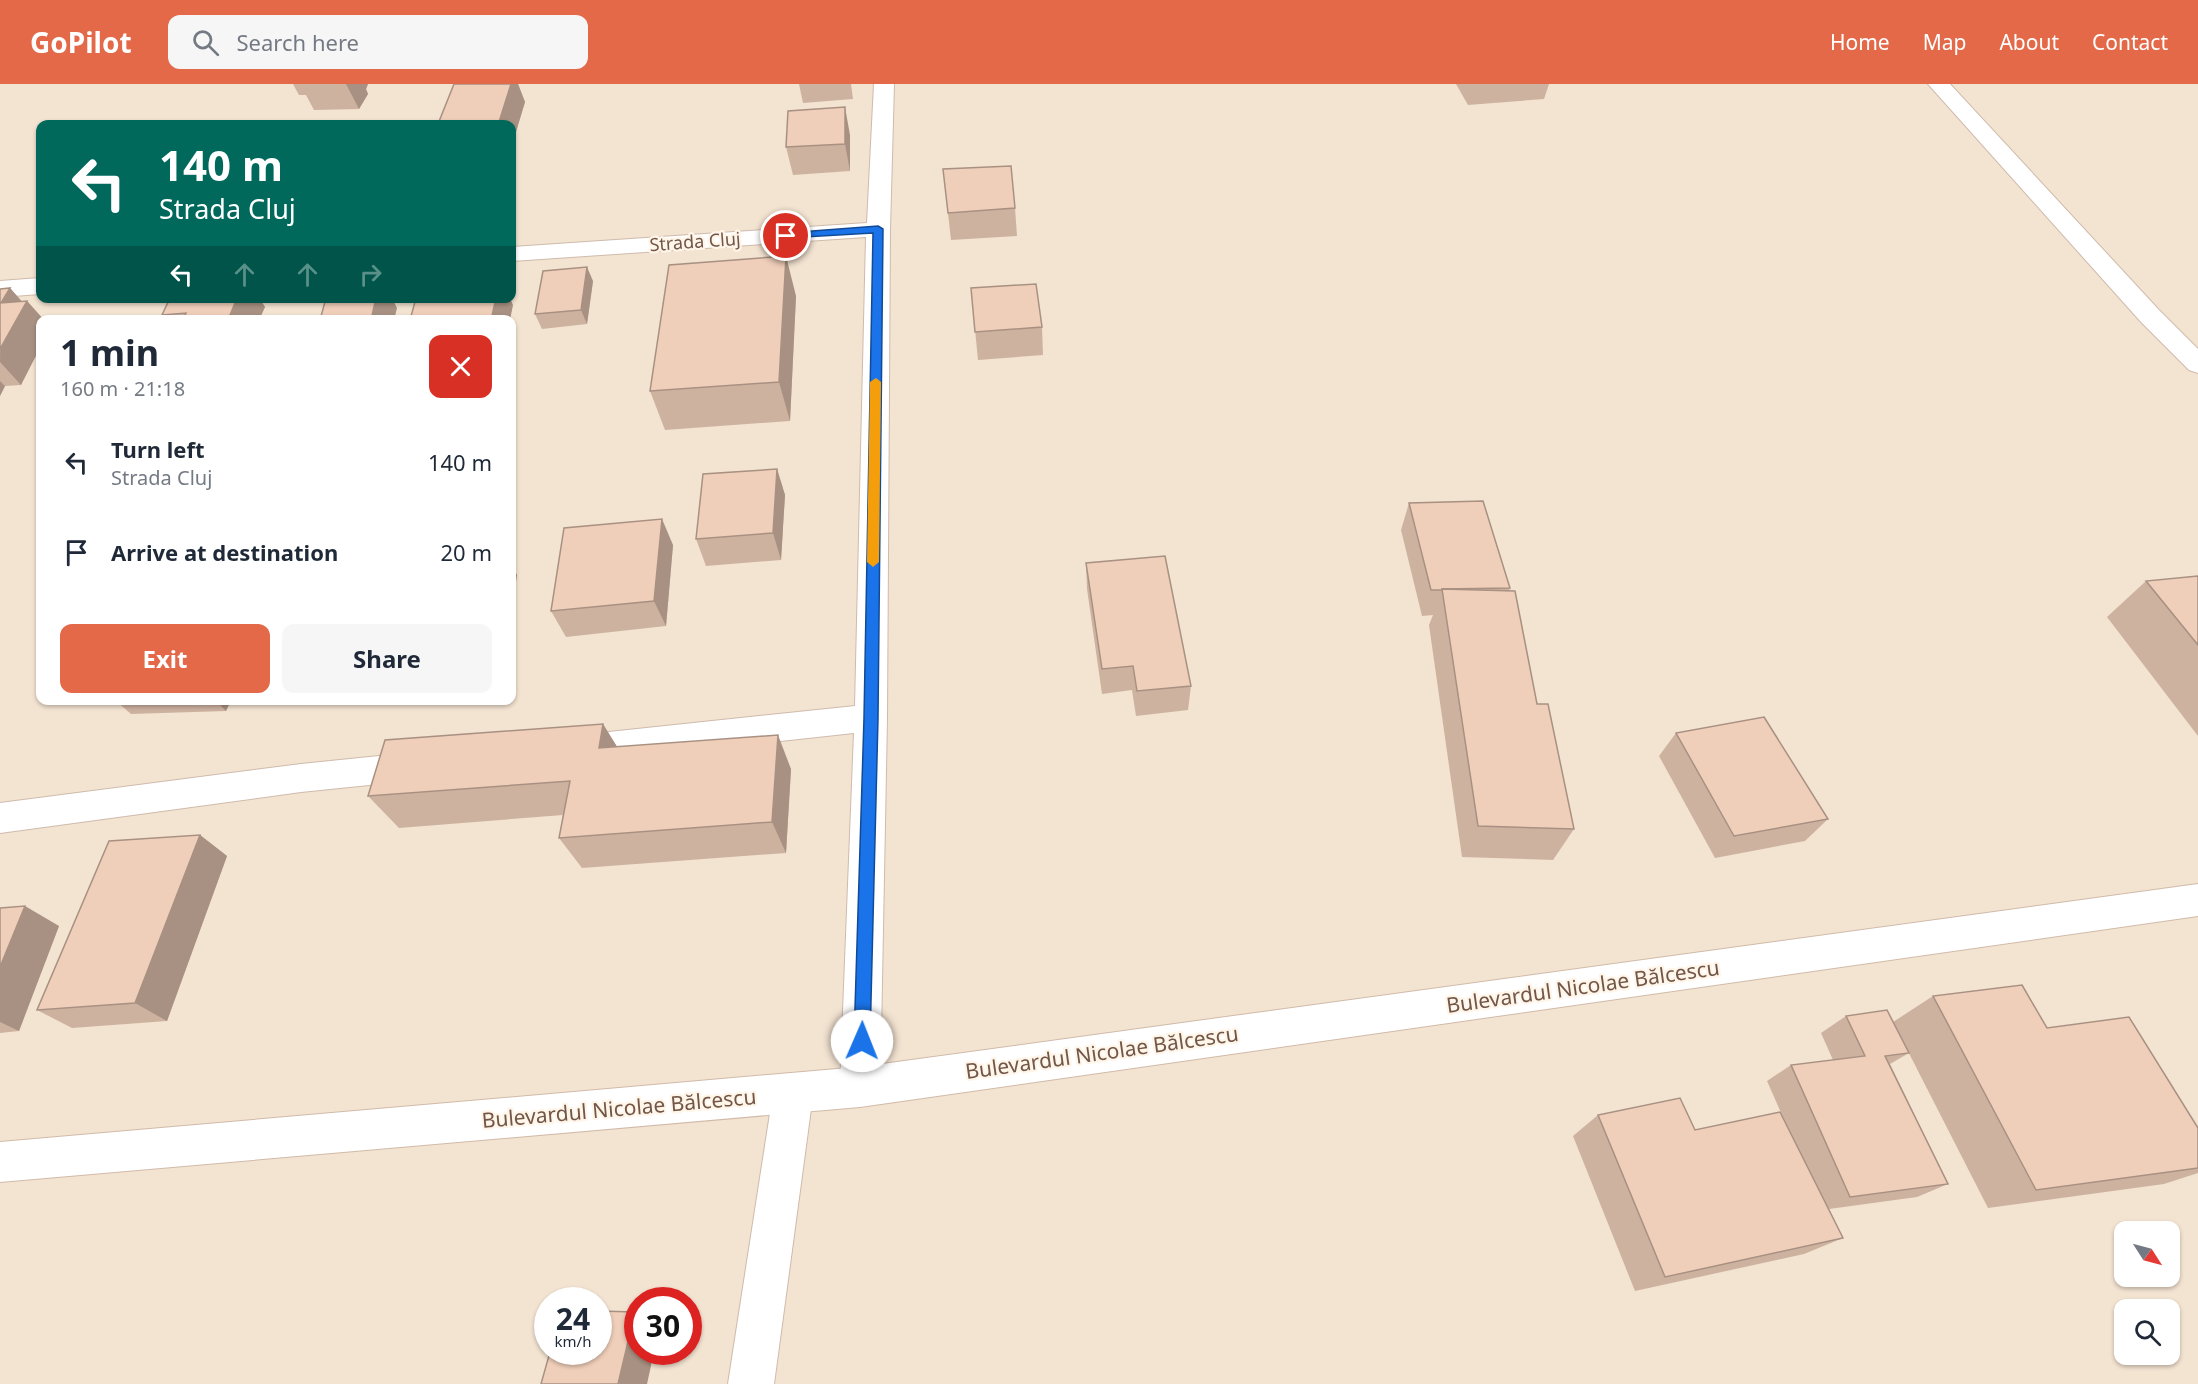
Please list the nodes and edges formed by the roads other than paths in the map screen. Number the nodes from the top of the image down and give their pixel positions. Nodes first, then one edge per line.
1 (884, 84) edge
2 (1938, 84) edge
3 (878, 229) junction
4 (516, 254) edge
5 (36, 286) edge
6 (0, 289) edge
7 (2198, 364) edge
8 (871, 718) junction
9 (538, 753) edge
10 (444, 763) edge
11 (0, 818) edge
12 (2198, 900) edge
13 (860, 1087) junction
14 (793, 1094) junction
15 (0, 1162) edge
16 (751, 1384) edge

1 - 3 street
2 - 7 street
3 - 4 street, Strada Cluj
3 - 8 street
5 - 6 street
8 - 9 street
8 - 13 street
10 - 11 street
12 - 13 street, Bulevardul Nicolae Bălcescu
13 - 14 street, Bulevardul Nicolae Bălcescu
14 - 15 street, Bulevardul Nicolae Bălcescu
14 - 16 street

